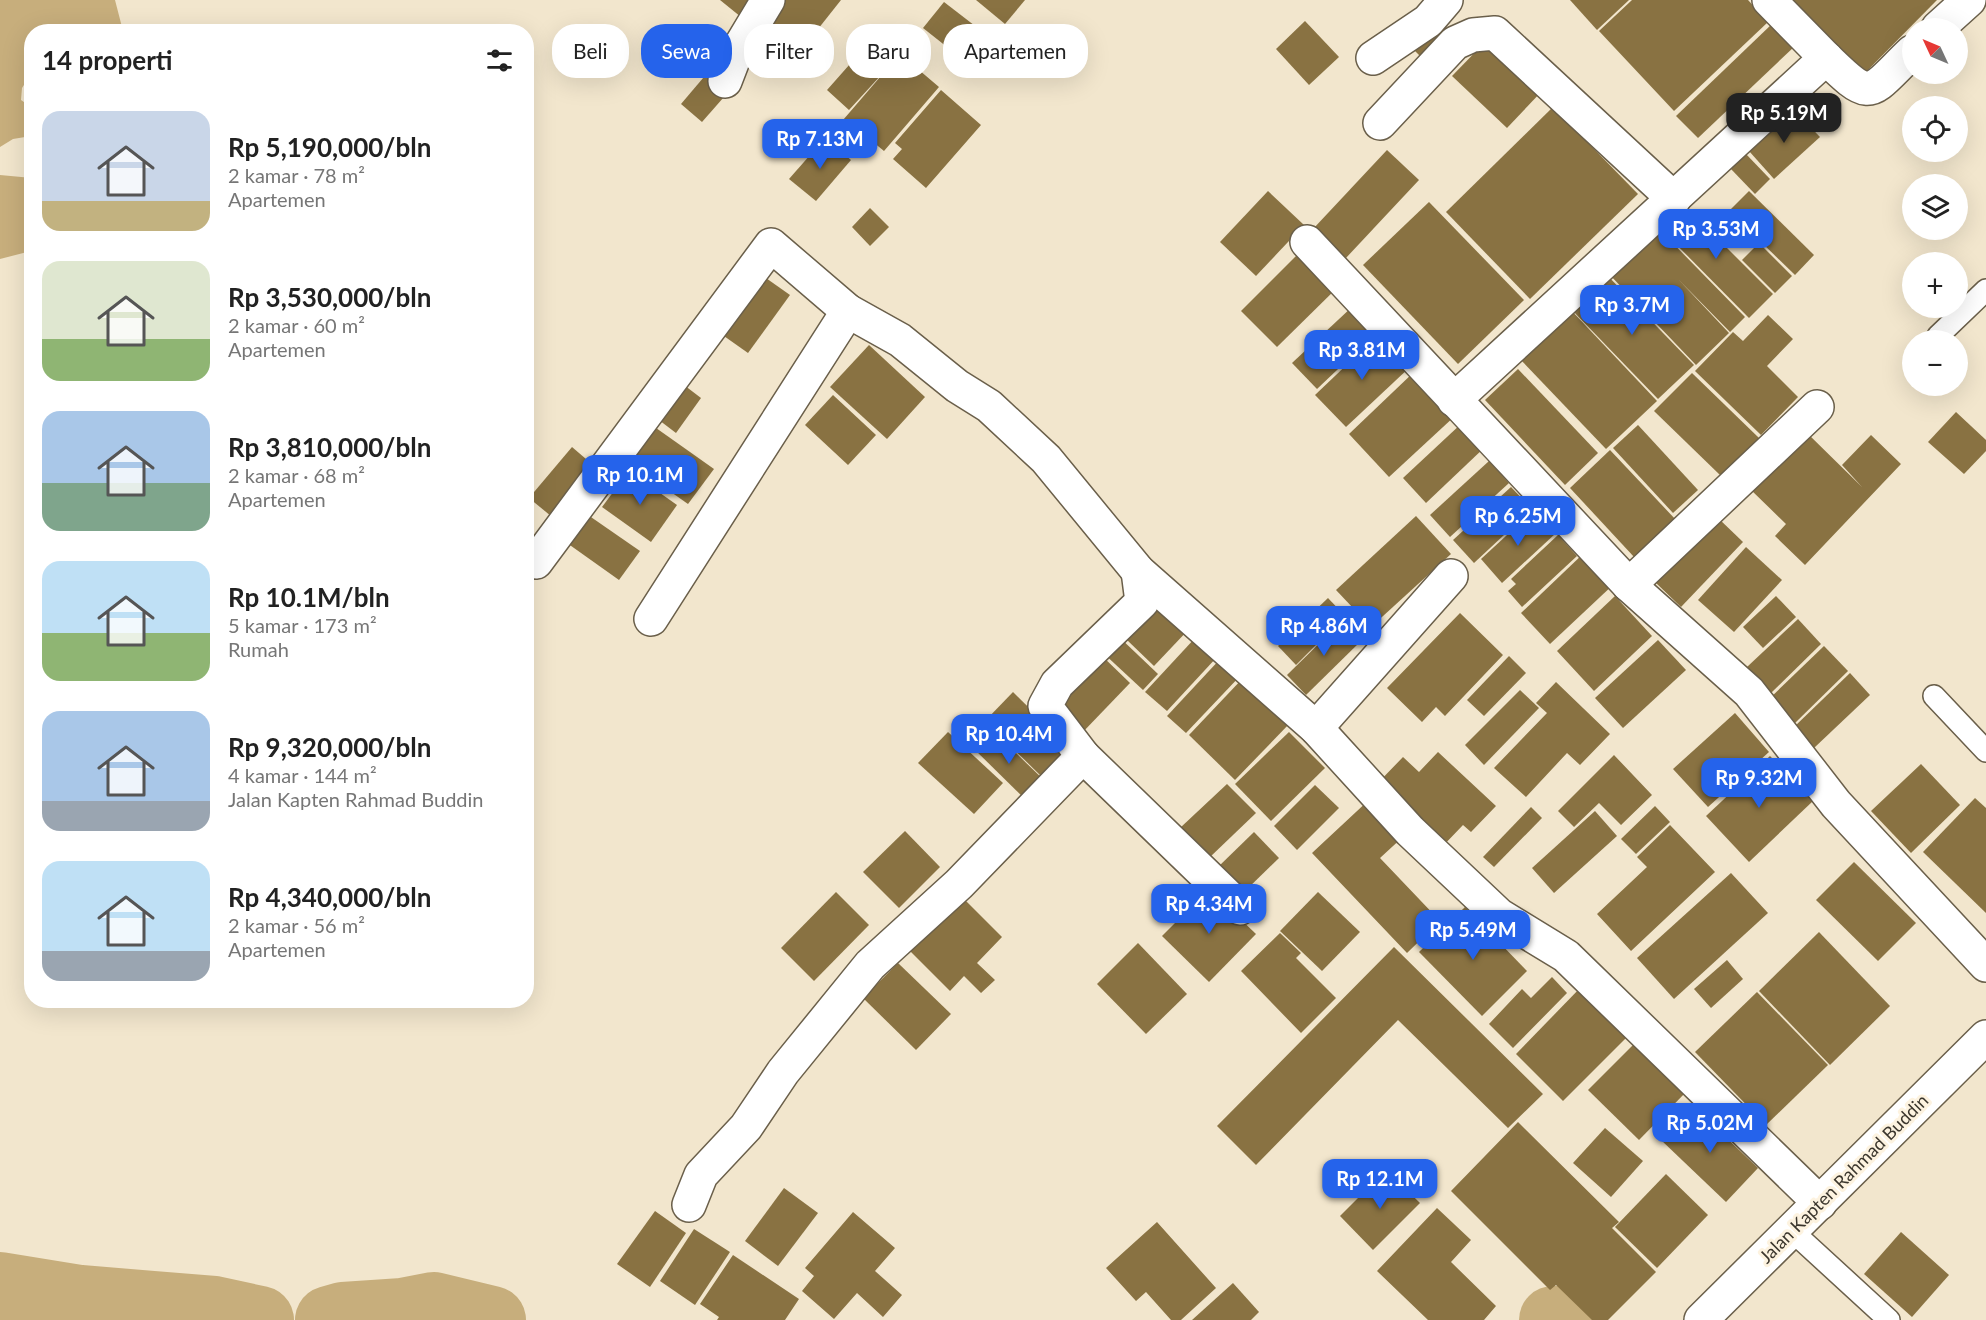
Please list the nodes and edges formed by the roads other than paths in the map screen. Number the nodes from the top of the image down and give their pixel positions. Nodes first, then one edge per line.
1 (1446, 0) edge
2 (1769, 0) edge
3 (1968, 0) edge
4 (767, 1) edge
5 (1949, 18) edge
6 (1373, 58) dead end
7 (1826, 58) junction
8 (1902, 61) edge
9 (732, 64) edge
10 (1380, 123) dead end
11 (1674, 199) junction
12 (1307, 242) dead end
13 (1986, 290) edge
14 (848, 311) junction
15 (1944, 330) edge
16 (1454, 400) junction
17 (1817, 407) dead end
18 (536, 562) dead end
19 (1138, 571) junction
20 (1451, 576) dead end
21 (1629, 585) junction
22 (651, 619) dead end
23 (1934, 696) dead end
24 (1316, 728) junction
25 (1986, 751) edge
26 (1083, 756) junction
27 (1240, 908) dead end
28 (1986, 965) edge
29 (1986, 1037) edge
30 (1820, 1203) junction
31 (689, 1205) dead end
32 (1792, 1231) junction
33 (1701, 1320) edge
34 (1889, 1320) edge

1 - 6 street
2 - 7 street
3 - 5 street
4 - 9 street
7 - 8 street
7 - 11 street
10 - 11 street
11 - 16 street
12 - 16 street
13 - 15 lane
14 - 18 street
14 - 19 street
14 - 22 street
16 - 21 street
17 - 21 street
19 - 24 street
19 - 26 street
20 - 24 street
21 - 28 street
23 - 25 lane
24 - 30 street
26 - 27 street
26 - 31 street
29 - 30 street, Jalan Kapten Rahmad Buddin
30 - 32 street, Jalan Kapten Rahmad Buddin
32 - 33 street, Jalan Kapten Rahmad Buddin
32 - 34 lane

